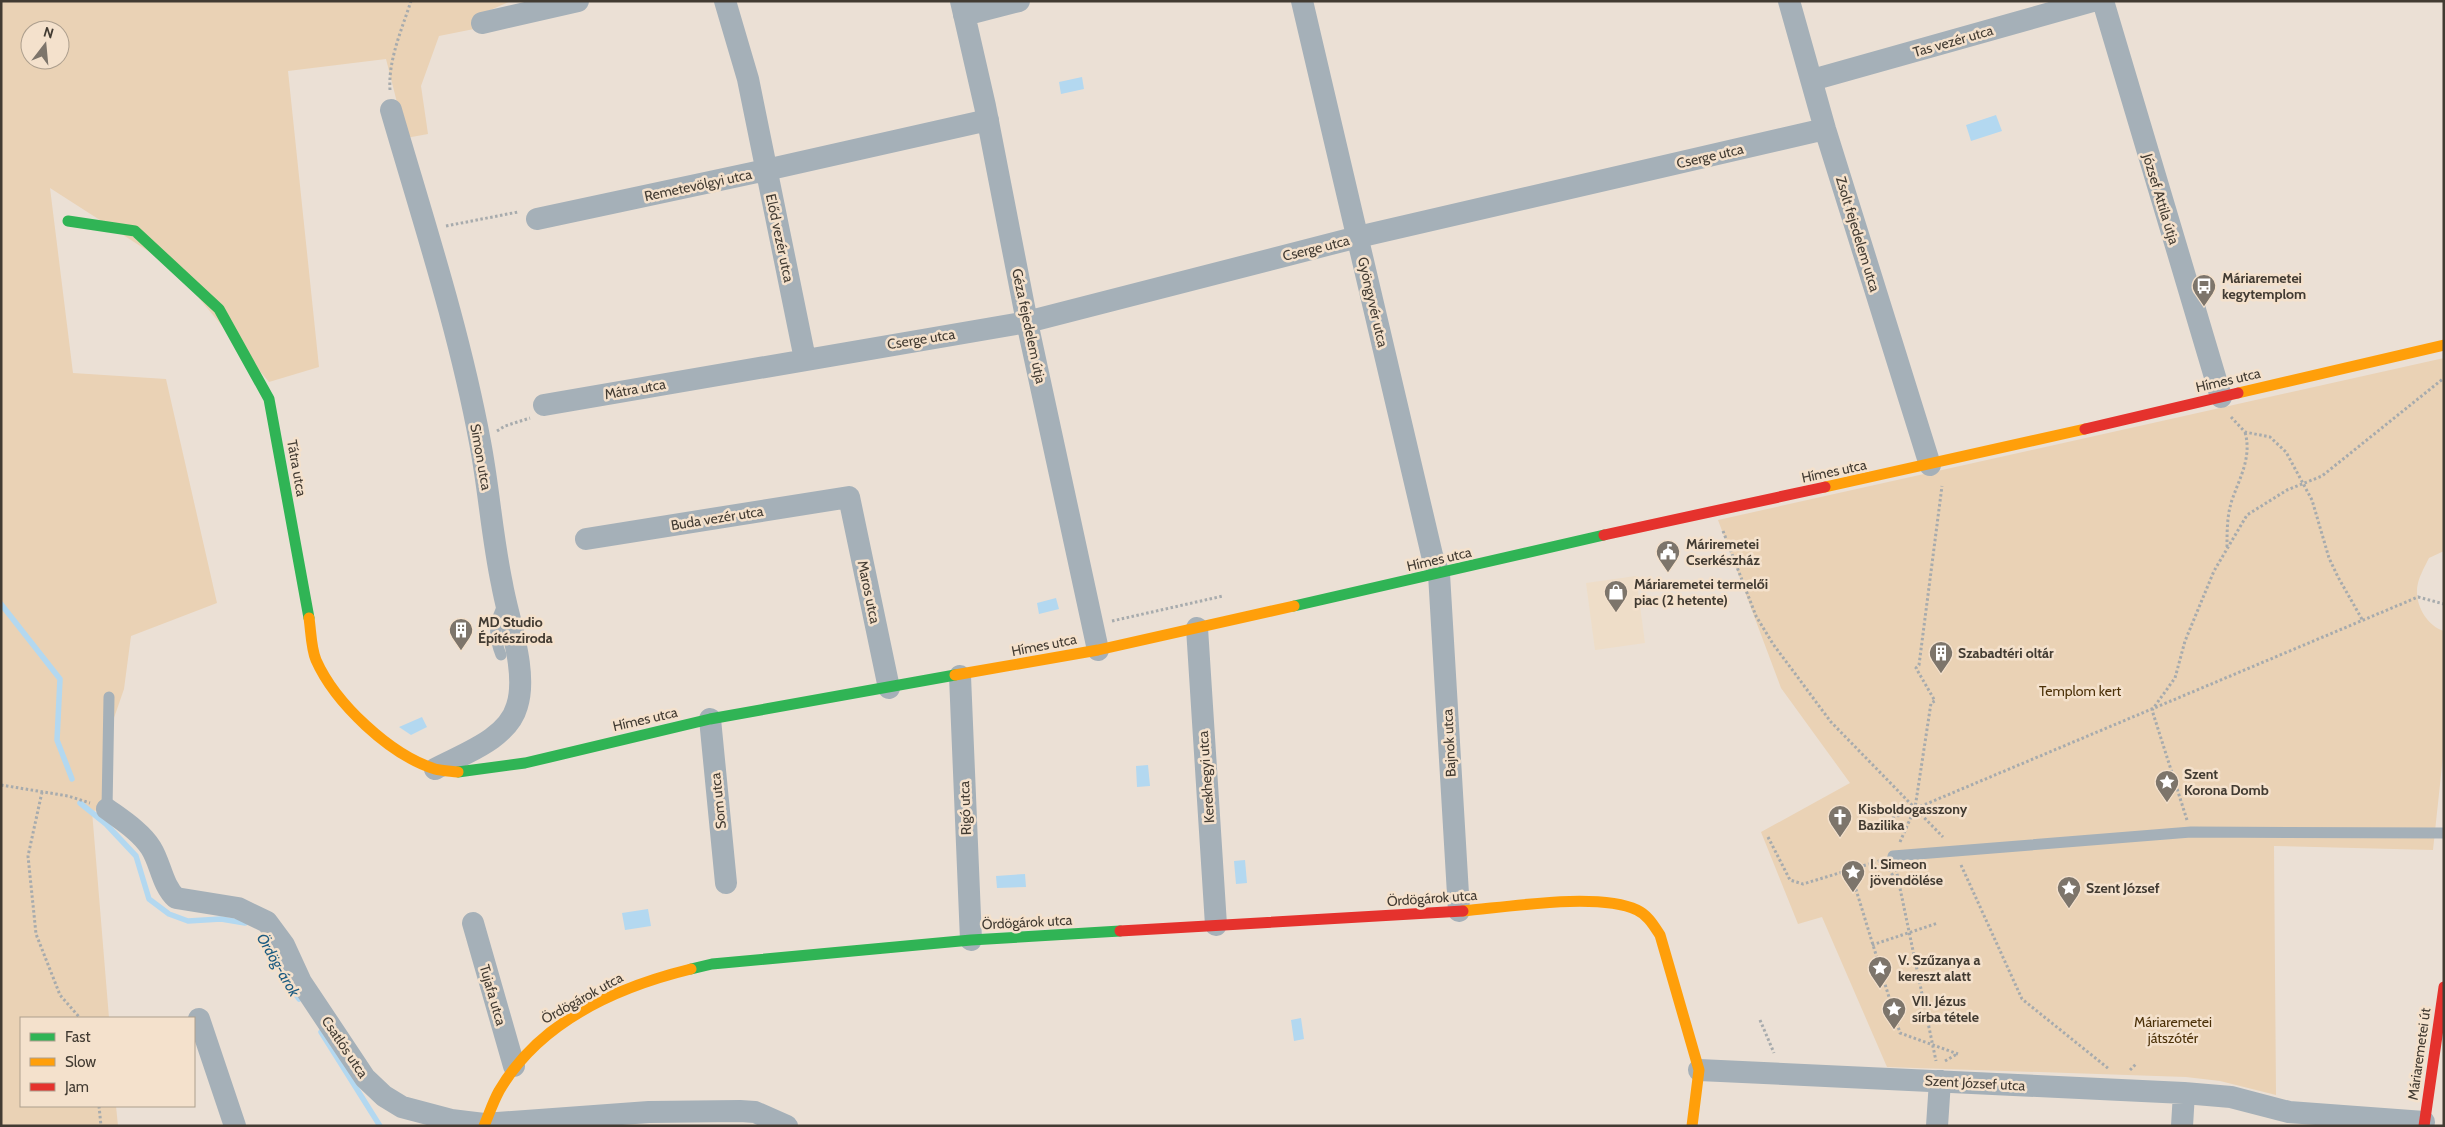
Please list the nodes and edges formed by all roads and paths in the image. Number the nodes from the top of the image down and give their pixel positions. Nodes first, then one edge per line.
1 (411, 1) edge
2 (578, 1) edge
3 (726, 1) edge
4 (1019, 1) edge
5 (1302, 1) edge
6 (1789, 1) edge
7 (2093, 1) edge
8 (2103, 1) edge
9 (962, 8) edge
10 (482, 23) dead end
11 (1812, 80) junction
12 (391, 110) joint
13 (988, 120) junction
14 (1825, 129) junction
15 (766, 170) junction
16 (419, 206) junction
17 (537, 219) joint
18 (68, 221) dead end
19 (1358, 237) junction
20 (1027, 322) junction
21 (2444, 345) edge
22 (805, 359) junction
23 (2444, 378) edge
24 (2221, 397) junction
25 (544, 405) joint
26 (2245, 432) junction
27 (480, 442) junction
28 (1936, 473) junction
29 (2305, 483) junction
30 (849, 497) joint
31 (1716, 512) junction
32 (586, 539) dead end
33 (2227, 547) junction
34 (1439, 574) junction
35 (506, 600) junction
36 (1198, 601) dead end
37 (2444, 604) edge
38 (2363, 621) junction
39 (1093, 625) junction
40 (1197, 628) junction
41 (1098, 650) junction
42 (501, 655) dead end
43 (960, 676) junction
44 (889, 688) junction
45 (108, 698) dead end
46 (2152, 710) junction
47 (710, 719) junction
48 (435, 768) junction
49 (1, 785) edge
50 (42, 792) junction
51 (1915, 808) junction
52 (107, 809) junction
53 (1888, 820) dead end
54 (2191, 832) junction
55 (2444, 833) edge
56 (1768, 837) dead end
57 (1954, 850) junction
58 (1893, 856) junction
59 (1850, 870) junction
60 (726, 883) dead end
61 (1459, 911) junction
62 (473, 923) dead end
63 (1938, 923) dead end
64 (1216, 925) junction
65 (1909, 932) junction
66 (971, 940) junction
67 (1872, 945) junction
68 (2444, 987) edge
69 (2441, 1016) edge
70 (79, 1017) edge
71 (199, 1019) dead end
72 (1760, 1020) dead end
73 (1932, 1045) junction
74 (1958, 1054) dead end
75 (514, 1066) junction
76 (1699, 1070) junction
77 (1782, 1075) junction
78 (1940, 1081) junction
79 (2134, 1090) junction
80 (2184, 1093) junction
81 (100, 1107) edge
82 (737, 1119) edge
83 (2424, 1124) edge
84 (484, 1125) edge
85 (101, 1126) edge
86 (235, 1126) edge
87 (787, 1126) edge
88 (1692, 1126) edge
89 (1937, 1126) edge
90 (2182, 1126) edge

1 - 12 path
2 - 10 street
3 - 15 street, Előd vezér utca
4 - 9 street
5 - 19 street, Gyöngyvér utca
6 - 11 street, Zsolt fejedelem utca
7 - 11 street, Tas vezér utca
8 - 24 street, József Attila útja
9 - 13 street, Géza fejedelem útja
11 - 14 street, Zsolt fejedelem utca
12 - 16 street, Simon utca
13 - 15 street, Remetevölgyi utca
13 - 20 street, Géza fejedelem útja
14 - 19 street, Cserge utca
14 - 28 street, Zsolt fejedelem utca
15 - 17 street, Remetevölgyi utca
15 - 22 street, Előd vezér utca
16 - 17 path
16 - 27 street, Simon utca
18 - 48 street, Tátra utca
19 - 20 street, Cserge utca
19 - 34 street, Gyöngyvér utca
20 - 22 street, Cserge utca
20 - 39 street, Géza fejedelem útja
21 - 24 street, Hímes utca
22 - 25 street, Mátra utca
23 - 29 path
24 - 26 path
24 - 28 street, Hímes utca
25 - 27 path
26 - 29 path
26 - 33 path
27 - 35 street, Simon utca
28 - 31 street, Hímes utca
28 - 51 path
29 - 33 path
29 - 38 path
30 - 32 street, Buda vezér utca
30 - 44 street, Maros utca
31 - 34 street, Hímes utca
31 - 51 path
33 - 46 path
34 - 40 street, Hímes utca
34 - 61 street, Bajnok utca
35 - 42 lane
35 - 48 street, Simon utca
36 - 39 path
37 - 38 path
38 - 46 path
39 - 41 street, Géza fejedelem útja
40 - 41 street, Hímes utca
40 - 64 street, Kerekhegyi utca
41 - 43 street, Hímes utca
43 - 44 street, Hímes utca
43 - 66 street, Rigó utca
44 - 47 street, Hímes utca
45 - 52 lane
46 - 51 path
46 - 54 path
47 - 48 street, Hímes utca
47 - 60 street, Som utca
49 - 50 path
50 - 52 path
50 - 70 path
51 - 53 path
51 - 57 path
51 - 58 path
52 - 84 street, Csatlós utca
54 - 55 lane
54 - 57 lane
56 - 59 path
57 - 58 lane
57 - 79 path
58 - 59 path
58 - 65 path
59 - 67 path
61 - 64 street, Ördögárok utca
61 - 76 street, Ördögárok utca
62 - 75 street, Tujafa utca
63 - 65 path
64 - 66 street, Ördögárok utca
65 - 67 path
65 - 73 path
66 - 75 street, Ördögárok utca
67 - 73 path
68 - 69 street, Máriaremetei út
69 - 83 street, Máriaremetei út
71 - 86 street
72 - 77 path
73 - 74 path
73 - 78 path
75 - 84 street, Ördögárok utca
76 - 77 street, Szent József utca
76 - 88 street
77 - 78 street, Szent József utca
78 - 79 street, Szent József utca
78 - 89 street
79 - 80 street, Szent József utca
80 - 83 street, Szent József utca
80 - 90 street
81 - 85 path
82 - 84 street, Csatlós utca
82 - 87 street, Csatlós utca

